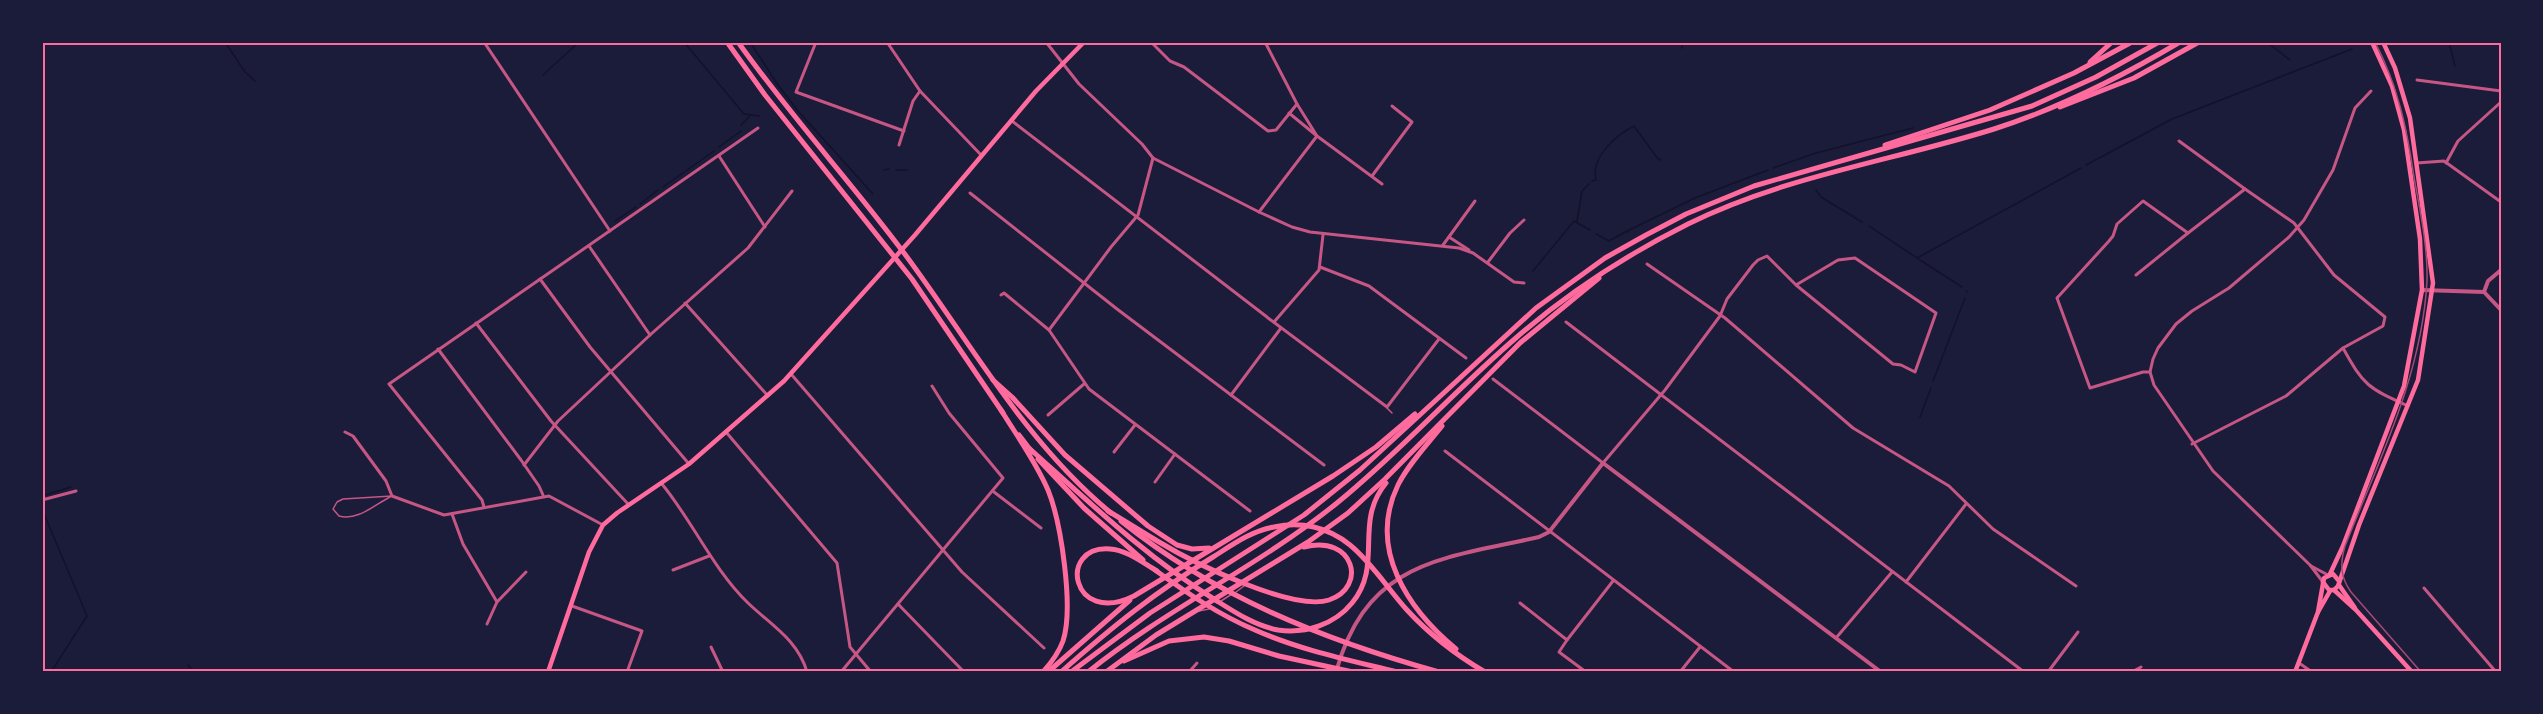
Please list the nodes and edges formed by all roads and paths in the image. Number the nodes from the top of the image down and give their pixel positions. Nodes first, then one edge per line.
1 (484, 42) edge
2 (727, 42) edge
3 (738, 42) edge
4 (816, 42) edge
5 (886, 42) edge
6 (1046, 42) edge
7 (1084, 42) edge
8 (1151, 42) edge
9 (1264, 42) edge
10 (2112, 42) edge
11 (2132, 42) edge
12 (2159, 42) edge
13 (2180, 42) edge
14 (2199, 42) edge
15 (2372, 42) edge
16 (2383, 42) edge
17 (1062, 64) junction
18 (2074, 73) junction
19 (2417, 80) dead end
20 (920, 91) junction
21 (2371, 91) dead end
22 (2501, 91) edge
23 (2501, 102) edge
24 (1297, 104) junction
25 (1392, 106) dead end
26 (1289, 113) junction
27 (2035, 114) junction
28 (1012, 122) junction
29 (758, 128) dead end
30 (904, 131) junction
31 (1317, 136) junction
32 (2179, 141) dead end
33 (899, 145) dead end
34 (1876, 150) junction
35 (719, 156) junction
36 (982, 156) junction
37 (1153, 158) junction
38 (2417, 163) junction
39 (2446, 163) junction
40 (1372, 176) junction
41 (1382, 184) dead end
42 (2245, 189) junction
43 (792, 191) dead end
44 (970, 194) dead end
45 (1475, 201) dead end
46 (2501, 202) edge
47 (1259, 212) junction
48 (1136, 217) junction
49 (1524, 220) dead end
50 (765, 227) junction
51 (2298, 228) junction
52 (610, 231) junction
53 (2188, 233) junction
54 (1323, 235) junction
55 (1449, 237) junction
56 (1443, 245) junction
57 (589, 246) junction
58 (1473, 253) junction
59 (1488, 262) junction
60 (1647, 264) dead end
61 (1320, 267) junction
62 (1611, 267) junction
63 (2501, 270) edge
64 (2136, 275) dead end
65 (540, 279) junction
66 (1084, 282) junction
67 (1524, 283) dead end
68 (1796, 285) junction
69 (2422, 290) junction
70 (2433, 291) junction
71 (2484, 292) junction
72 (1001, 295) dead end
73 (685, 303) junction
74 (2501, 310) edge
75 (1720, 316) junction
76 (1274, 322) junction
77 (1566, 322) dead end
78 (476, 323) junction
79 (1281, 328) junction
80 (1049, 330) junction
81 (650, 335) junction
82 (1439, 339) junction
83 (2343, 348) junction
84 (438, 349) junction
85 (1466, 358) dead end
86 (610, 372) junction
87 (2150, 372) junction
88 (791, 374) junction
89 (1493, 379) dead end
90 (993, 380) junction
91 (1084, 384) junction
92 (932, 386) dead end
93 (1230, 395) junction
94 (1661, 395) junction
95 (768, 396) junction
96 (1438, 396) junction
97 (1461, 401) junction
98 (2399, 402) junction
99 (2409, 406) junction
100 (1387, 407) junction
101 (1001, 410) junction
102 (1392, 412) dead end
103 (1048, 415) dead end
104 (555, 425) junction
105 (1135, 425) junction
106 (345, 432) dead end
107 (726, 432) junction
108 (2192, 444) junction
109 (1030, 448) junction
110 (1445, 451) dead end
111 (1114, 452) dead end
112 (1175, 454) junction
113 (1405, 458) junction
114 (1603, 463) junction
115 (689, 464) junction
116 (524, 465) junction
117 (1324, 465) dead end
118 (1155, 482) dead end
119 (662, 484) junction
120 (76, 491) dead end
121 (994, 492) junction
122 (543, 495) junction
123 (392, 496) junction
124 (42, 500) edge
125 (1966, 504) junction
126 (629, 505) junction
127 (484, 507) junction
128 (1108, 511) junction
129 (1250, 511) dead end
130 (452, 514) junction
131 (603, 525) junction
132 (1041, 528) dead end
133 (1549, 532) junction
134 (1234, 535) junction
135 (943, 549) junction
136 (1293, 552) junction
137 (709, 556) junction
138 (2310, 566) junction
139 (673, 570) dead end
140 (1157, 571) junction
141 (526, 572) dead end
142 (1892, 572) junction
143 (2329, 574) junction
144 (1613, 581) junction
145 (1906, 582) junction
146 (2323, 582) junction
147 (2339, 583) junction
148 (2076, 586) dead end
149 (1149, 587) junction
150 (2424, 588) dead end
151 (2332, 590) junction
152 (498, 602) junction
153 (1520, 603) dead end
154 (898, 604) junction
155 (570, 605) junction
156 (2356, 610) junction
157 (2318, 612) junction
158 (487, 624) dead end
159 (2078, 632) dead end
160 (1836, 638) junction
161 (1567, 640) junction
162 (1700, 646) junction
163 (711, 647) dead end
164 (1044, 648) dead end
165 (855, 655) junction
166 (1197, 663) dead end
167 (2299, 663) junction
168 (2141, 667) dead end
169 (1108, 670) edge
170 (1483, 671) edge
171 (548, 672) edge
172 (627, 672) edge
173 (723, 672) edge
174 (807, 672) edge
175 (841, 672) edge
176 (871, 672) edge
177 (964, 672) edge
178 (1044, 672) edge
179 (1048, 672) edge
180 (1061, 672) edge
181 (1071, 672) edge
182 (1088, 672) edge
183 (1189, 672) edge
184 (1336, 672) edge
185 (1353, 672) edge
186 (1397, 672) edge
187 (1439, 672) edge
188 (1586, 672) edge
189 (1680, 672) edge
190 (1734, 672) edge
191 (1881, 672) edge
192 (2024, 672) edge
193 (2048, 672) edge
194 (2132, 672) edge
195 (2295, 672) edge
196 (2312, 672) edge
197 (2412, 672) edge
198 (2496, 672) edge

1 - 52 street
2 - 101 highway
3 - 90 highway
4 - 30 street
5 - 20 street
6 - 17 street
7 - 17 main road
8 - 26 street
9 - 24 street
10 - 18 highway
11 - 18 highway
12 - 34 highway
13 - 27 highway
14 - 27 highway
15 - 69 main road
16 - 38 main road
17 - 28 main road
17 - 37 street
18 - 34 highway
19 - 22 street
20 - 30 street
20 - 36 street
21 - 51 street
23 - 39 street
24 - 26 street
24 - 31 street
25 - 40 street
26 - 31 street
27 - 62 highway
28 - 36 main road
28 - 48 street
29 - 35 street
30 - 33 street
31 - 40 street
31 - 47 street
32 - 42 street
34 - 96 highway
35 - 50 street
35 - 52 street
36 - 88 main road
37 - 47 street
37 - 48 street
38 - 39 street
38 - 70 main road
39 - 46 street
40 - 41 street
42 - 51 street
42 - 53 street
43 - 50 street
44 - 66 street
45 - 55 street
47 - 54 street
48 - 66 street
48 - 76 street
49 - 59 street
50 - 73 street
51 - 83 street
51 - 87 street
52 - 57 street
53 - 64 street
53 - 87 street
54 - 56 street
54 - 61 street
55 - 56 street
55 - 58 street
56 - 58 street
57 - 65 street
57 - 81 street
58 - 59 street
59 - 67 street
60 - 75 street
61 - 76 street
61 - 82 street
62 - 97 highway
62 - 182 highway
63 - 71 street
65 - 78 street
65 - 86 street
66 - 80 street
66 - 93 street
68 - 68 street
68 - 75 street
69 - 70 street
69 - 98 main road
70 - 71 street
70 - 99 main road
71 - 74 street
72 - 80 street
73 - 81 street
73 - 95 street
75 - 94 street
75 - 125 street
76 - 79 street
77 - 94 street
78 - 84 street
78 - 104 street
79 - 93 street
79 - 100 street
80 - 91 street
81 - 86 street
82 - 85 street
82 - 100 street
83 - 98 street
83 - 108 street
84 - 116 street
84 - 127 street
86 - 104 street
86 - 115 street
87 - 108 street
88 - 95 main road
88 - 135 street
89 - 114 street
90 - 128 highway
90 - 134 highway
91 - 103 street
91 - 105 street
92 - 121 street
93 - 117 street
94 - 114 street
94 - 142 street
95 - 107 main road
96 - 134 highway
96 - 181 highway
97 - 113 highway
97 - 170 highway
98 - 99 street
98 - 143 main road
99 - 147 main road
100 - 102 lane
101 - 109 highway
101 - 178 highway
104 - 116 street
104 - 126 street
105 - 111 street
105 - 112 street
106 - 123 street
107 - 115 main road
107 - 165 street
108 - 138 street
109 - 113 highway
109 - 140 highway
110 - 133 street
112 - 118 street
112 - 129 street
113 - 136 highway
114 - 133 street
114 - 160 street
115 - 119 main road
116 - 122 street
119 - 126 main road
119 - 137 street
120 - 124 street
121 - 132 street
121 - 135 street
122 - 127 street
122 - 131 street
123 - 123 lane
123 - 130 street
125 - 145 street
125 - 148 street
126 - 131 main road
127 - 130 street
128 - 136 highway
128 - 187 highway
130 - 152 street
131 - 155 main road
133 - 144 street
133 - 184 street
134 - 149 highway
135 - 154 street
135 - 164 street
136 - 169 highway
137 - 139 street
137 - 174 street
138 - 143 street
138 - 146 street
140 - 149 highway
140 - 186 highway
141 - 152 street
142 - 145 street
142 - 160 street
143 - 146 main road
143 - 147 main road
144 - 161 street
144 - 162 street
145 - 192 street
146 - 151 main road
146 - 157 main road
147 - 151 main road
147 - 156 main road
149 - 179 highway
150 - 198 street
151 - 156 main road
151 - 157 main road
152 - 158 street
153 - 161 street
154 - 165 street
154 - 177 street
155 - 171 main road
155 - 172 street
156 - 197 main road
157 - 167 main road
159 - 193 street
160 - 191 street
161 - 188 street
162 - 189 street
162 - 190 street
163 - 173 street
165 - 175 street
165 - 176 street
166 - 183 street
167 - 195 main road
167 - 196 street
168 - 194 street
169 - 185 highway
170 - 180 highway

